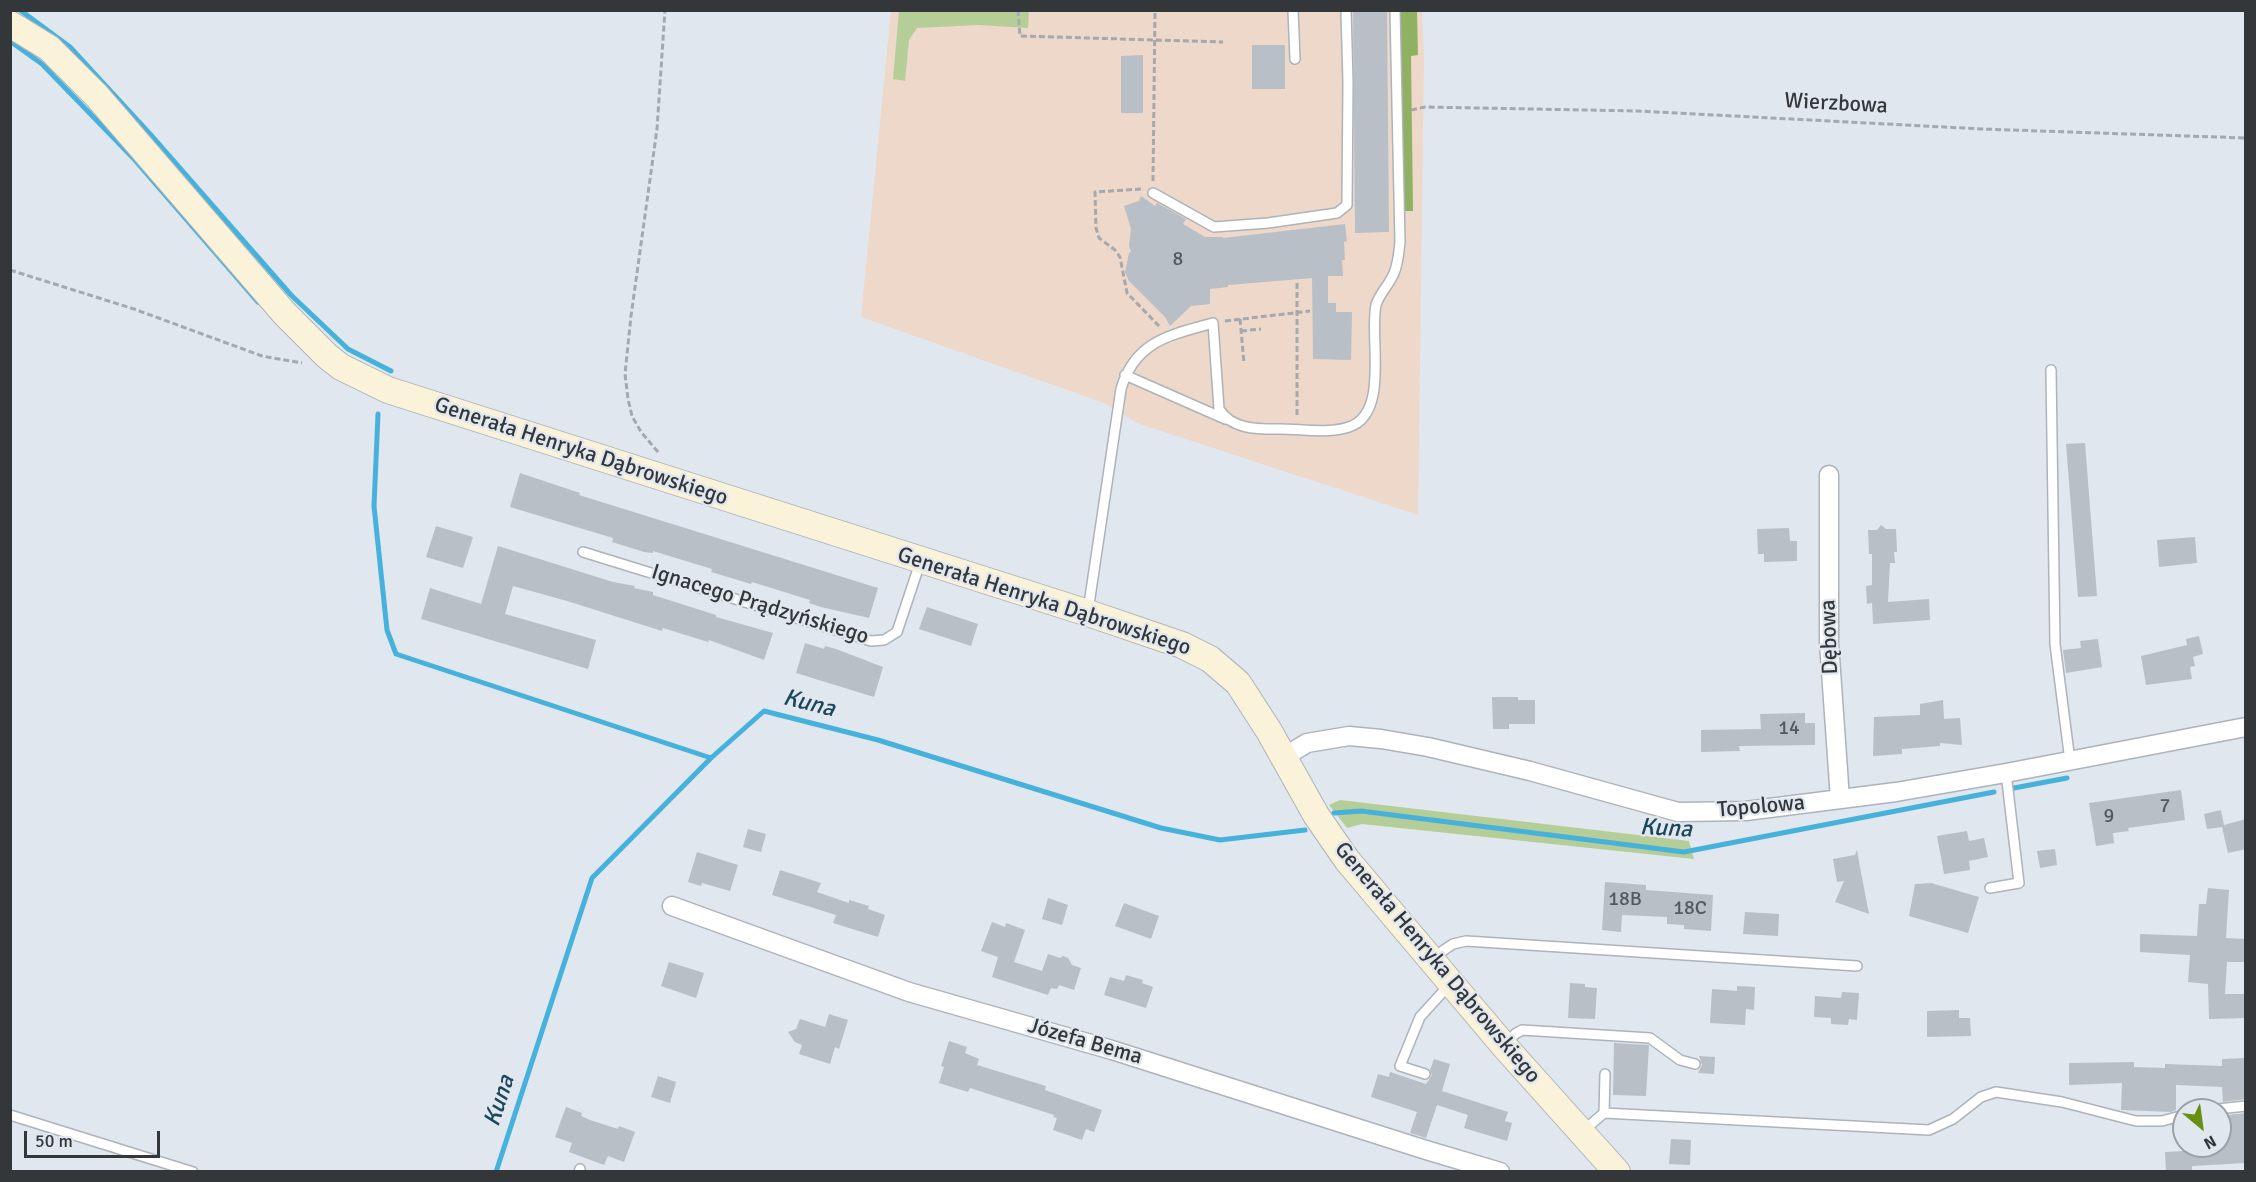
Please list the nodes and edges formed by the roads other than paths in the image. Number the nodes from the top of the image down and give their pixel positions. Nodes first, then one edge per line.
1 (1293, 10) edge
2 (1346, 10) edge
3 (1395, 10) edge
4 (10, 24) edge
5 (1295, 59) dead end
6 (1153, 193) road end
7 (2051, 370) dead end
8 (1125, 375) junction
9 (1225, 419) junction
10 (1829, 475) dead end
11 (583, 552) dead end
12 (921, 561) junction
13 (1088, 614) junction
14 (2246, 727) edge
15 (1284, 757) junction
16 (2070, 761) junction
17 (2006, 773) junction
18 (1840, 799) junction
19 (1990, 888) dead end
20 (672, 906) dead end
21 (1430, 960) junction
22 (1857, 966) dead end
23 (1450, 983) junction
24 (1505, 1047) junction
25 (1695, 1064) dead end
26 (1425, 1074) dead end
27 (1605, 1074) dead end
28 (1604, 1113) junction
29 (10, 1115) edge
30 (2172, 1118) edge
31 (1581, 1132) junction
32 (193, 1172) edge
33 (1500, 1172) edge
34 (1617, 1172) edge

1 - 5 lane
2 - 6 lane
3 - 9 lane
4 - 12 street, Generała Henryka Dąbrowskiego
7 - 16 lane
8 - 9 lane
8 - 9 lane
8 - 13 lane
10 - 18 street, Dębowa
11 - 12 lane, Ignacego Prądzyńskiego
12 - 13 street, Generała Henryka Dąbrowskiego
13 - 15 street, Generała Henryka Dąbrowskiego
14 - 16 street, Topolowa
15 - 18 street, Topolowa
15 - 21 street, Generała Henryka Dąbrowskiego
16 - 17 street, Topolowa
17 - 18 street, Topolowa
17 - 19 lane
20 - 33 street, Józefa Bema
21 - 22 lane
21 - 23 street, Generała Henryka Dąbrowskiego
23 - 24 street, Generała Henryka Dąbrowskiego
23 - 26 lane
24 - 25 lane
24 - 31 street, Generała Henryka Dąbrowskiego
27 - 28 lane
28 - 30 lane
28 - 31 lane
29 - 32 lane
31 - 34 street, Generała Henryka Dąbrowskiego

